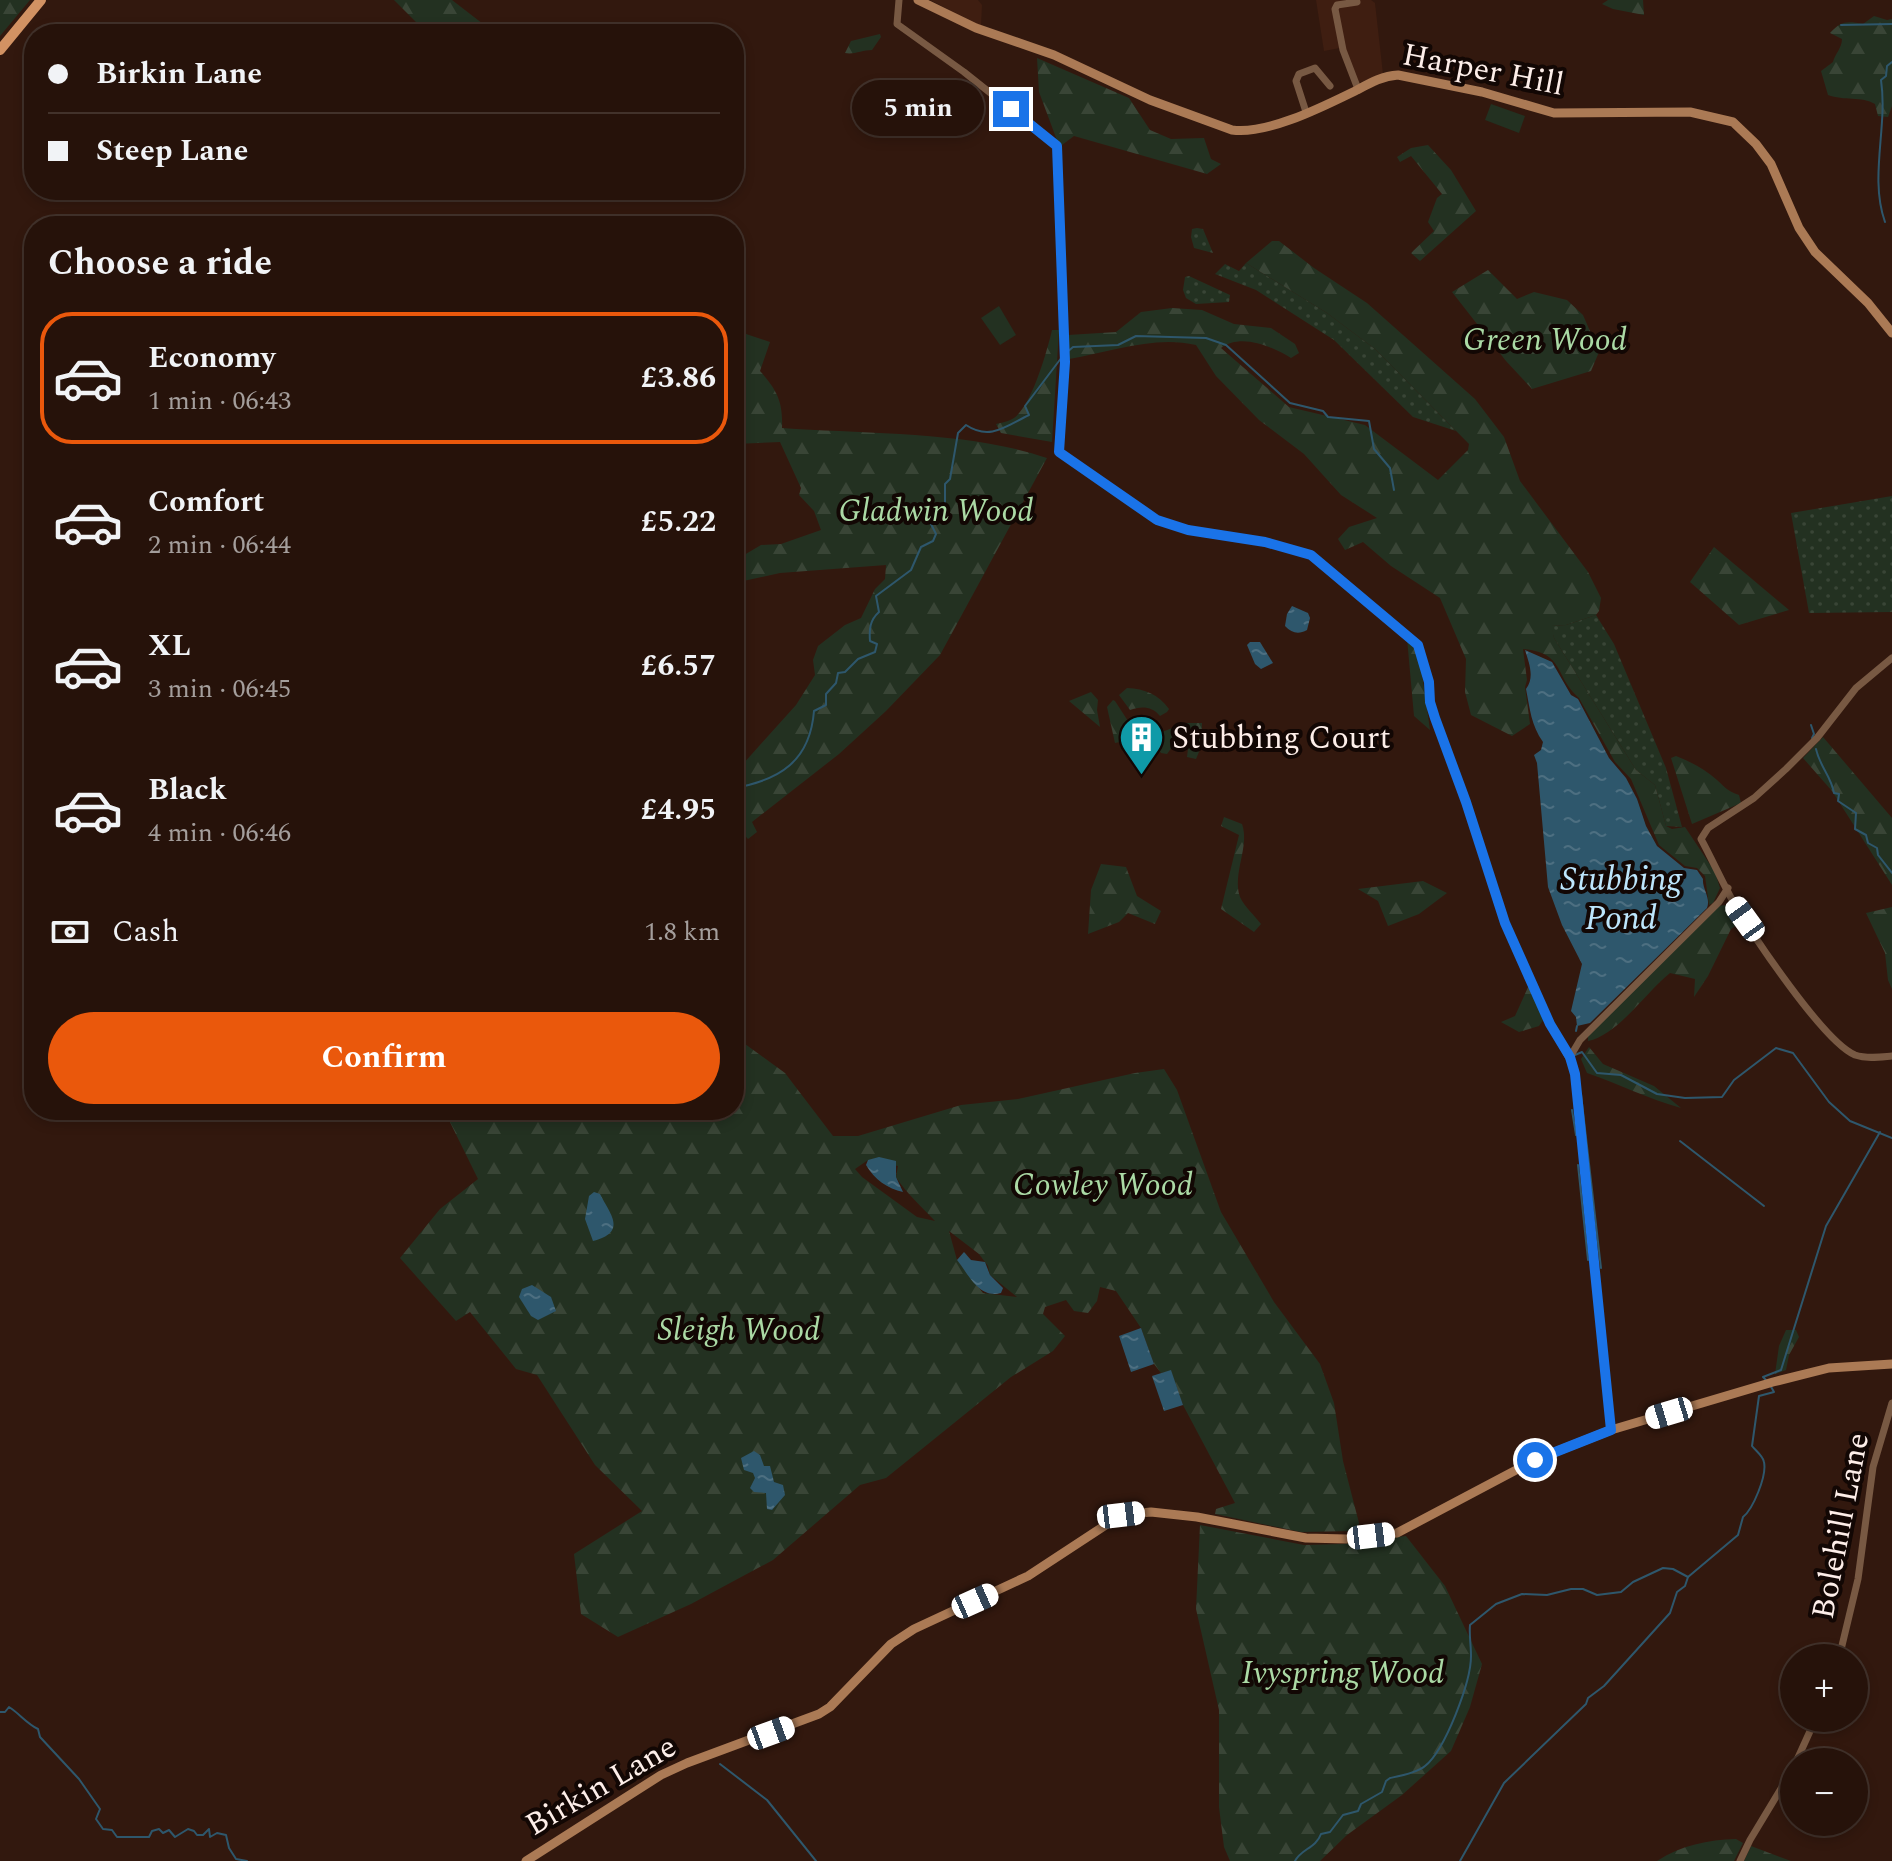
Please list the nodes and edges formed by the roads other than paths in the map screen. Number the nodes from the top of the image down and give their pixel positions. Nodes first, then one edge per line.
1 (41, 0) edge
2 (899, 0) edge
3 (918, 0) edge
4 (1357, 2) dead end
5 (0, 50) edge
6 (1330, 86) dead end
7 (1358, 89) junction
8 (1306, 112) junction
9 (1892, 333) edge
10 (1892, 658) edge
11 (1728, 888) junction
12 (1719, 902) junction
13 (1735, 905) junction
14 (1560, 1037) junction
15 (1580, 1040) junction
16 (1892, 1056) edge
17 (1570, 1057) junction
18 (1892, 1364) edge
19 (1892, 1403) edge
20 (1611, 1430) junction
21 (1842, 1644) edge
22 (1780, 1789) edge
23 (526, 1861) edge
24 (1740, 1861) edge

1 - 5 main road
2 - 14 street
3 - 8 street, Harper Hill
4 - 7 street
6 - 8 street
7 - 8 street, Harper Hill
7 - 9 street, Harper Hill
10 - 11 street
11 - 12 street
11 - 13 street
12 - 13 street
12 - 15 street
13 - 16 street
14 - 15 street
14 - 17 street
15 - 17 street
17 - 20 street
18 - 20 street, Birkin Lane
19 - 21 street, Bolehill Lane
20 - 23 street, Birkin Lane
22 - 24 street

